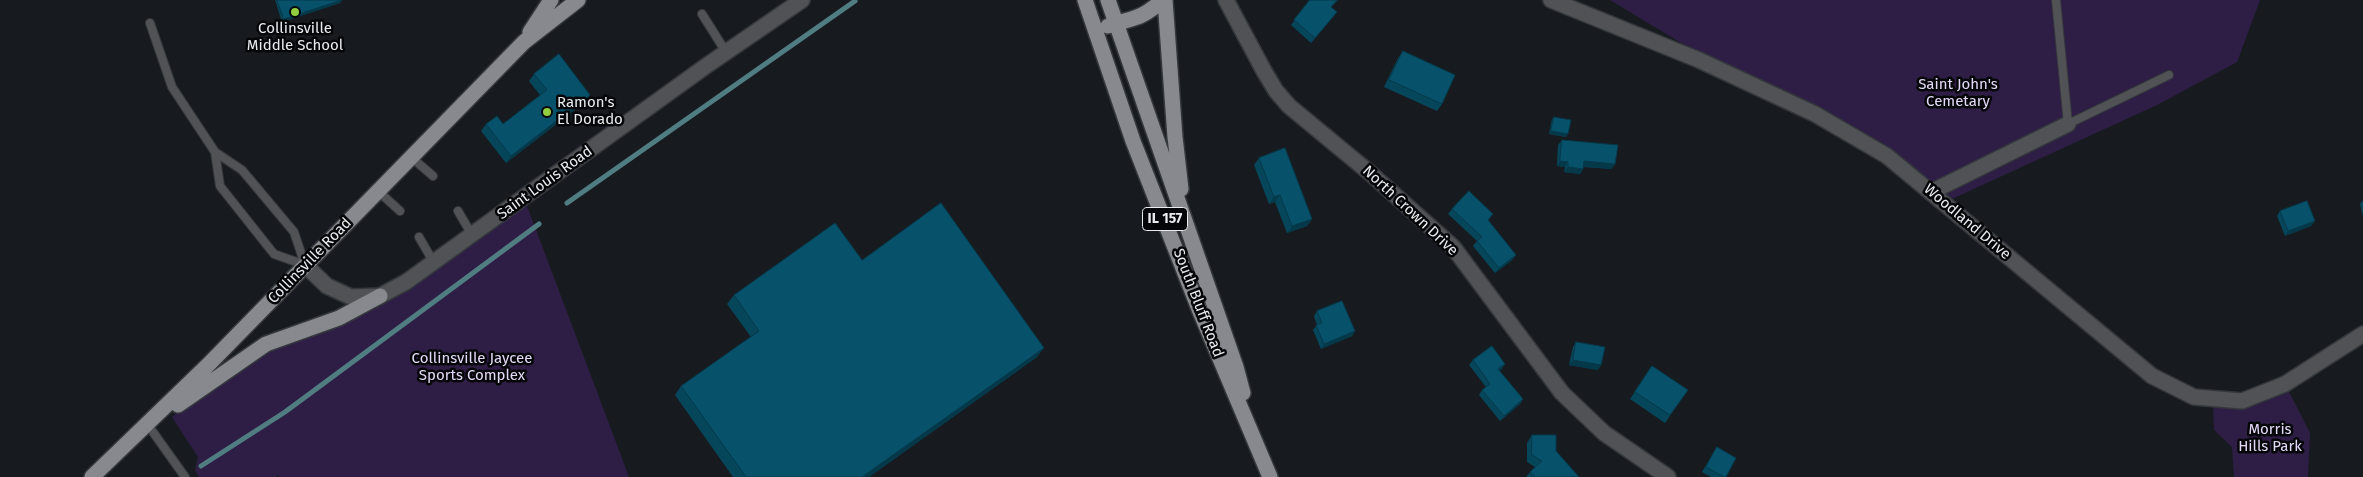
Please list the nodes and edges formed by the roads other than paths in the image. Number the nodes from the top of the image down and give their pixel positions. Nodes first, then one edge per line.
1 (552, 0) edge
2 (578, 0) edge
3 (802, 0) edge
4 (1086, 0) edge
5 (1108, 0) edge
6 (1164, 0) edge
7 (1226, 0) edge
8 (1551, 0) edge
9 (2056, 0) edge
10 (702, 14) dead end
11 (150, 23) dead end
12 (1117, 23) junction
13 (1097, 30) junction
14 (524, 42) junction
15 (726, 52) junction
16 (2169, 75) dead end
17 (2068, 124) junction
18 (215, 152) junction
19 (411, 157) junction
20 (433, 176) dead end
21 (378, 191) junction
22 (1931, 192) junction
23 (400, 211) dead end
24 (458, 211) dead end
25 (1186, 227) junction
26 (472, 235) junction
27 (419, 237) dead end
28 (434, 263) junction
29 (305, 265) junction
30 (380, 296) junction
31 (2363, 334) edge
32 (148, 425) junction
33 (1253, 436) junction
34 (92, 477) edge
35 (185, 477) edge
36 (1270, 477) edge
37 (1668, 477) edge

1 - 14 main road, Collinsville Road
2 - 14 main road, Collinsville Road
3 - 15 street, Saint Louis Road
4 - 13 main road, South Bluff Road / IL 157
5 - 12 main road, South Bluff Road / IL 157
6 - 12 main road
6 - 25 main road
7 - 37 street, North Crown Drive
8 - 22 street, Woodland Drive
9 - 17 lane
10 - 15 lane
11 - 18 lane
12 - 13 main road
12 - 25 main road, South Bluff Road / IL 157
13 - 33 main road, South Bluff Road / IL 157
14 - 19 main road, Collinsville Road
15 - 26 street, Saint Louis Road
16 - 17 lane
17 - 22 street
18 - 29 lane
18 - 29 lane
19 - 20 lane
19 - 21 main road, Collinsville Road
21 - 23 lane
21 - 29 main road, Collinsville Road
22 - 31 street, Woodland Drive
24 - 26 lane
25 - 33 main road, South Bluff Road / IL 157
26 - 28 street, Saint Louis Road
27 - 28 lane
28 - 30 street, Saint Louis Road
29 - 30 street, Saint Louis Road
29 - 32 main road, Collinsville Road
30 - 32 main road
32 - 34 main road, Collinsville Road
32 - 35 lane
33 - 36 main road, South Bluff Road / IL 157

